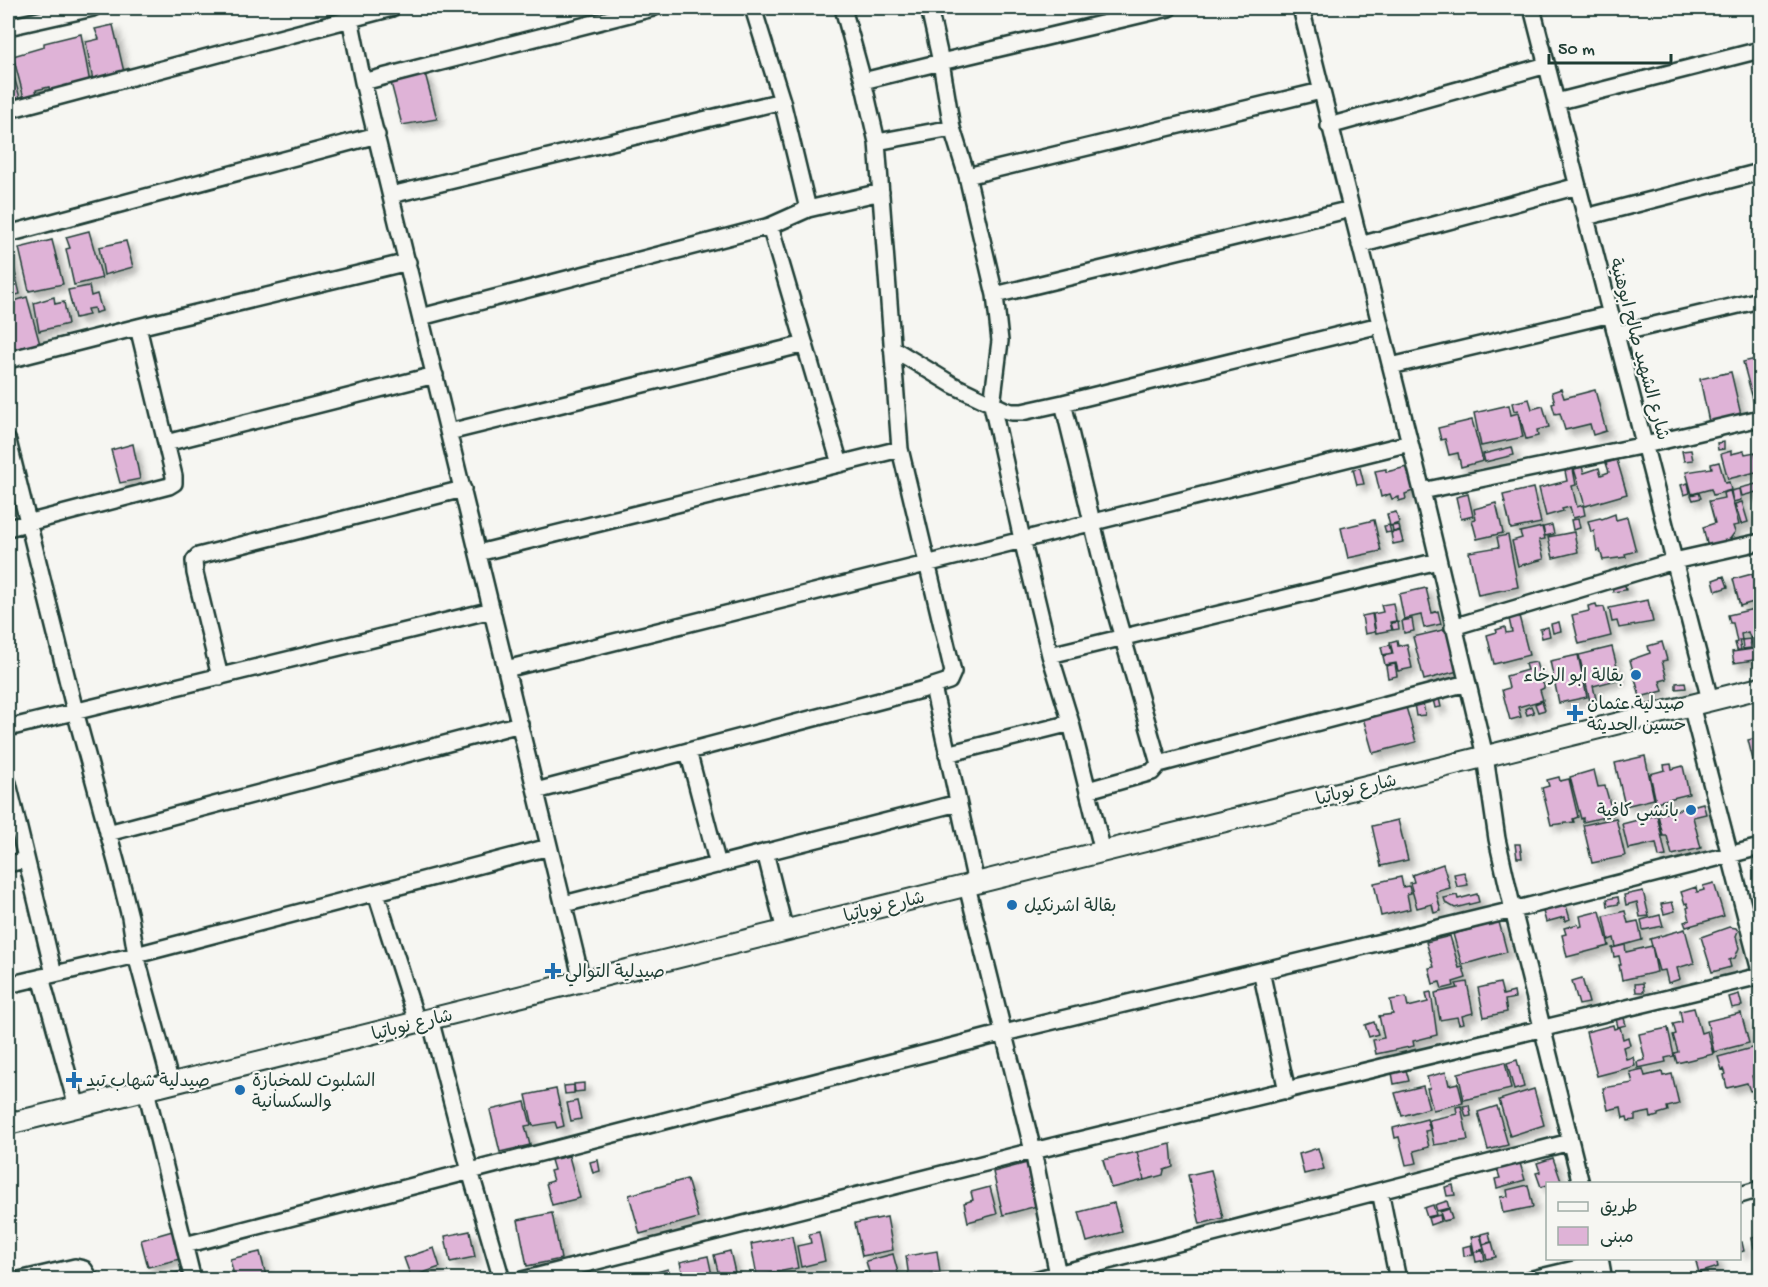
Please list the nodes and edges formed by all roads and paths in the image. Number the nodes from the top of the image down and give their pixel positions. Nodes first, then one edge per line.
1 (93, 8) edge
2 (392, 8) edge
3 (753, 8) edge
4 (843, 8) edge
5 (929, 8) edge
6 (1169, 8) edge
7 (1301, 8) edge
8 (1532, 8) edge
9 (644, 9) edge
10 (348, 13) edge
11 (8, 27) edge
12 (1761, 50) edge
13 (941, 62) junction
14 (1547, 65) junction
15 (863, 81) junction
16 (363, 82) junction
17 (1321, 91) junction
18 (782, 101) junction
19 (1556, 102) junction
20 (8, 110) edge
21 (1329, 126) junction
22 (952, 128) junction
23 (377, 135) junction
24 (877, 142) junction
25 (1761, 172) edge
26 (967, 176) junction
27 (1578, 186) junction
28 (881, 192) junction
29 (391, 195) junction
30 (808, 209) junction
31 (1351, 209) junction
32 (1586, 217) junction
33 (770, 226) junction
34 (8, 234) edge
35 (1360, 245) junction
36 (408, 262) junction
37 (995, 295) junction
38 (1761, 300) edge
39 (1611, 314) junction
40 (422, 317) junction
41 (1380, 325) junction
42 (138, 327) junction
43 (1616, 334) junction
44 (805, 344) junction
45 (892, 348) junction
46 (8, 360) edge
47 (1391, 366) junction
48 (435, 375) junction
49 (1063, 404) junction
50 (992, 405) junction
51 (1761, 418) edge
52 (449, 432) junction
53 (8, 441) edge
54 (166, 443) junction
55 (1410, 443) junction
56 (1645, 445) junction
57 (900, 449) junction
58 (840, 464) junction
59 (463, 489) junction
60 (1422, 491) junction
61 (27, 524) junction
62 (1093, 524) junction
63 (8, 528) edge
64 (1022, 539) junction
65 (1761, 542) edge
66 (478, 553) junction
67 (1438, 561) junction
68 (1674, 561) junction
69 (926, 563) junction
70 (492, 610) junction
71 (1453, 627) junction
72 (1122, 637) junction
73 (1050, 655) junction
74 (506, 669) junction
75 (220, 677) junction
76 (1467, 683) junction
77 (933, 687) junction
78 (1761, 688) edge
79 (1700, 703) junction
80 (75, 711) junction
81 (1071, 723) junction
82 (520, 724) junction
83 (8, 728) edge
84 (688, 751) junction
85 (947, 754) junction
86 (1485, 756) junction
87 (1159, 764) junction
88 (8, 783) edge
89 (536, 790) junction
90 (1088, 790) junction
91 (958, 803) junction
92 (108, 833) junction
93 (549, 847) junction
94 (1761, 847) edge
95 (765, 852) junction
96 (1103, 852) junction
97 (1730, 854) junction
98 (25, 860) junction
99 (8, 864) edge
100 (718, 865) junction
101 (971, 884) junction
102 (376, 893) junction
103 (564, 904) junction
104 (1513, 910) junction
105 (785, 931) junction
106 (136, 955) junction
107 (1261, 971) junction
108 (1761, 971) edge
109 (47, 976) junction
110 (1761, 976) edge
111 (582, 981) junction
112 (8, 985) edge
113 (424, 1021) junction
114 (1542, 1030) junction
115 (1004, 1033) junction
116 (171, 1083) junction
117 (146, 1090) junction
118 (1287, 1091) junction
119 (77, 1107) junction
120 (8, 1124) edge
121 (1570, 1142) junction
122 (1033, 1151) junction
123 (470, 1171) junction
124 (1580, 1182) edge
125 (1761, 1189) edge
126 (1380, 1191) junction
127 (1741, 1195) edge
128 (184, 1245) junction
129 (1600, 1261) edge
130 (1058, 1276) edge
131 (19, 1280) edge
132 (91, 1280) edge
133 (193, 1280) edge
134 (502, 1280) edge
135 (522, 1280) edge
136 (1034, 1280) edge
137 (1398, 1280) edge
138 (1528, 1280) edge
139 (1604, 1280) edge

1 - 11 street
2 - 10 street
3 - 18 street
4 - 15 street
5 - 13 street
6 - 13 street
7 - 17 street
8 - 14 street, شارع الشهيد صالح ابوهنية
9 - 16 street
10 - 16 street
10 - 20 street
12 - 19 street
13 - 15 street
13 - 22 street
14 - 19 street, شارع الشهيد صالح ابوهنية
14 - 21 street
15 - 24 street
16 - 23 street
17 - 21 street
17 - 26 street
18 - 29 street
18 - 30 street
19 - 27 street, شارع الشهيد صالح ابوهنية
21 - 31 street
22 - 24 street
22 - 26 street
23 - 29 street
23 - 34 street
24 - 28 street
25 - 32 street
26 - 37 street
27 - 32 street, شارع الشهيد صالح ابوهنية
27 - 35 street
28 - 30 street
28 - 45 street
29 - 36 street
30 - 33 street
31 - 35 street
31 - 37 street
32 - 39 street, شارع الشهيد صالح ابوهنية
33 - 40 street
33 - 44 street
35 - 41 street
36 - 40 street
36 - 42 street
37 - 50 street
38 - 43 street
39 - 43 street, شارع الشهيد صالح ابوهنية
39 - 47 street
40 - 48 street
41 - 47 street
41 - 49 street
42 - 46 street
42 - 54 street
43 - 56 street, شارع الشهيد صالح ابوهنية
44 - 52 street
44 - 58 street
45 - 50 street
45 - 57 street
47 - 55 street
48 - 52 street
48 - 54 street
49 - 50 street
49 - 62 street
50 - 64 street
51 - 56 street
52 - 59 street
53 - 61 street
54 - 61 street
55 - 60 street
55 - 62 street
56 - 60 street
56 - 68 street, شارع الشهيد صالح ابوهنية
57 - 58 street
57 - 69 street
58 - 66 street
59 - 66 street
59 - 75 street
60 - 67 street
61 - 63 street
61 - 80 street
62 - 64 street
62 - 72 street
64 - 69 street
64 - 73 street
65 - 68 street
66 - 70 street
67 - 71 street
67 - 72 street
68 - 71 street
68 - 79 street, شارع الشهيد صالح ابوهنية
69 - 74 street
69 - 77 street
70 - 74 street
70 - 75 street
71 - 76 street
72 - 73 street
72 - 87 street
73 - 81 street
74 - 82 street
75 - 80 street
76 - 86 street
76 - 87 street
77 - 84 street
77 - 85 street
78 - 79 street, شارع نوباتيا
79 - 86 street, شارع نوباتيا
79 - 97 street, شارع الشهيد صالح ابوهنية
80 - 83 street
80 - 92 street
81 - 85 street
81 - 90 street
82 - 89 street
82 - 92 street
84 - 89 street
84 - 100 street
85 - 91 street
86 - 96 street, شارع نوباتيا
86 - 104 street
87 - 90 street
88 - 98 street
89 - 93 street
90 - 96 street
91 - 95 street
91 - 101 street
92 - 106 street
93 - 102 street
93 - 103 street
94 - 97 street
95 - 100 street
95 - 105 street
96 - 101 street, شارع نوباتيا
97 - 104 street
97 - 108 street, شارع الشهيد صالح ابوهنية
98 - 99 street
98 - 109 street
100 - 103 street
101 - 105 street, شارع نوباتيا
101 - 115 street
102 - 106 street
102 - 113 street
103 - 111 street
104 - 107 street
104 - 114 street
105 - 111 street, شارع نوباتيا
106 - 109 street
106 - 116 street
107 - 115 street
107 - 118 street
109 - 112 street
109 - 119 street
110 - 114 street
111 - 113 street, شارع نوباتيا
113 - 116 street, شارع نوباتيا
113 - 123 street
114 - 118 street
114 - 121 street
115 - 122 street
115 - 123 street
116 - 117 street, شارع نوباتيا
117 - 119 street, شارع نوباتيا
117 - 128 street
118 - 122 street
119 - 120 street, شارع نوباتيا
121 - 124 street
121 - 126 street
122 - 130 street
122 - 135 street
123 - 128 street
123 - 134 street
125 - 127 street
126 - 130 street
126 - 137 street
128 - 133 street
129 - 138 street
129 - 139 street
130 - 136 street
131 - 132 street

